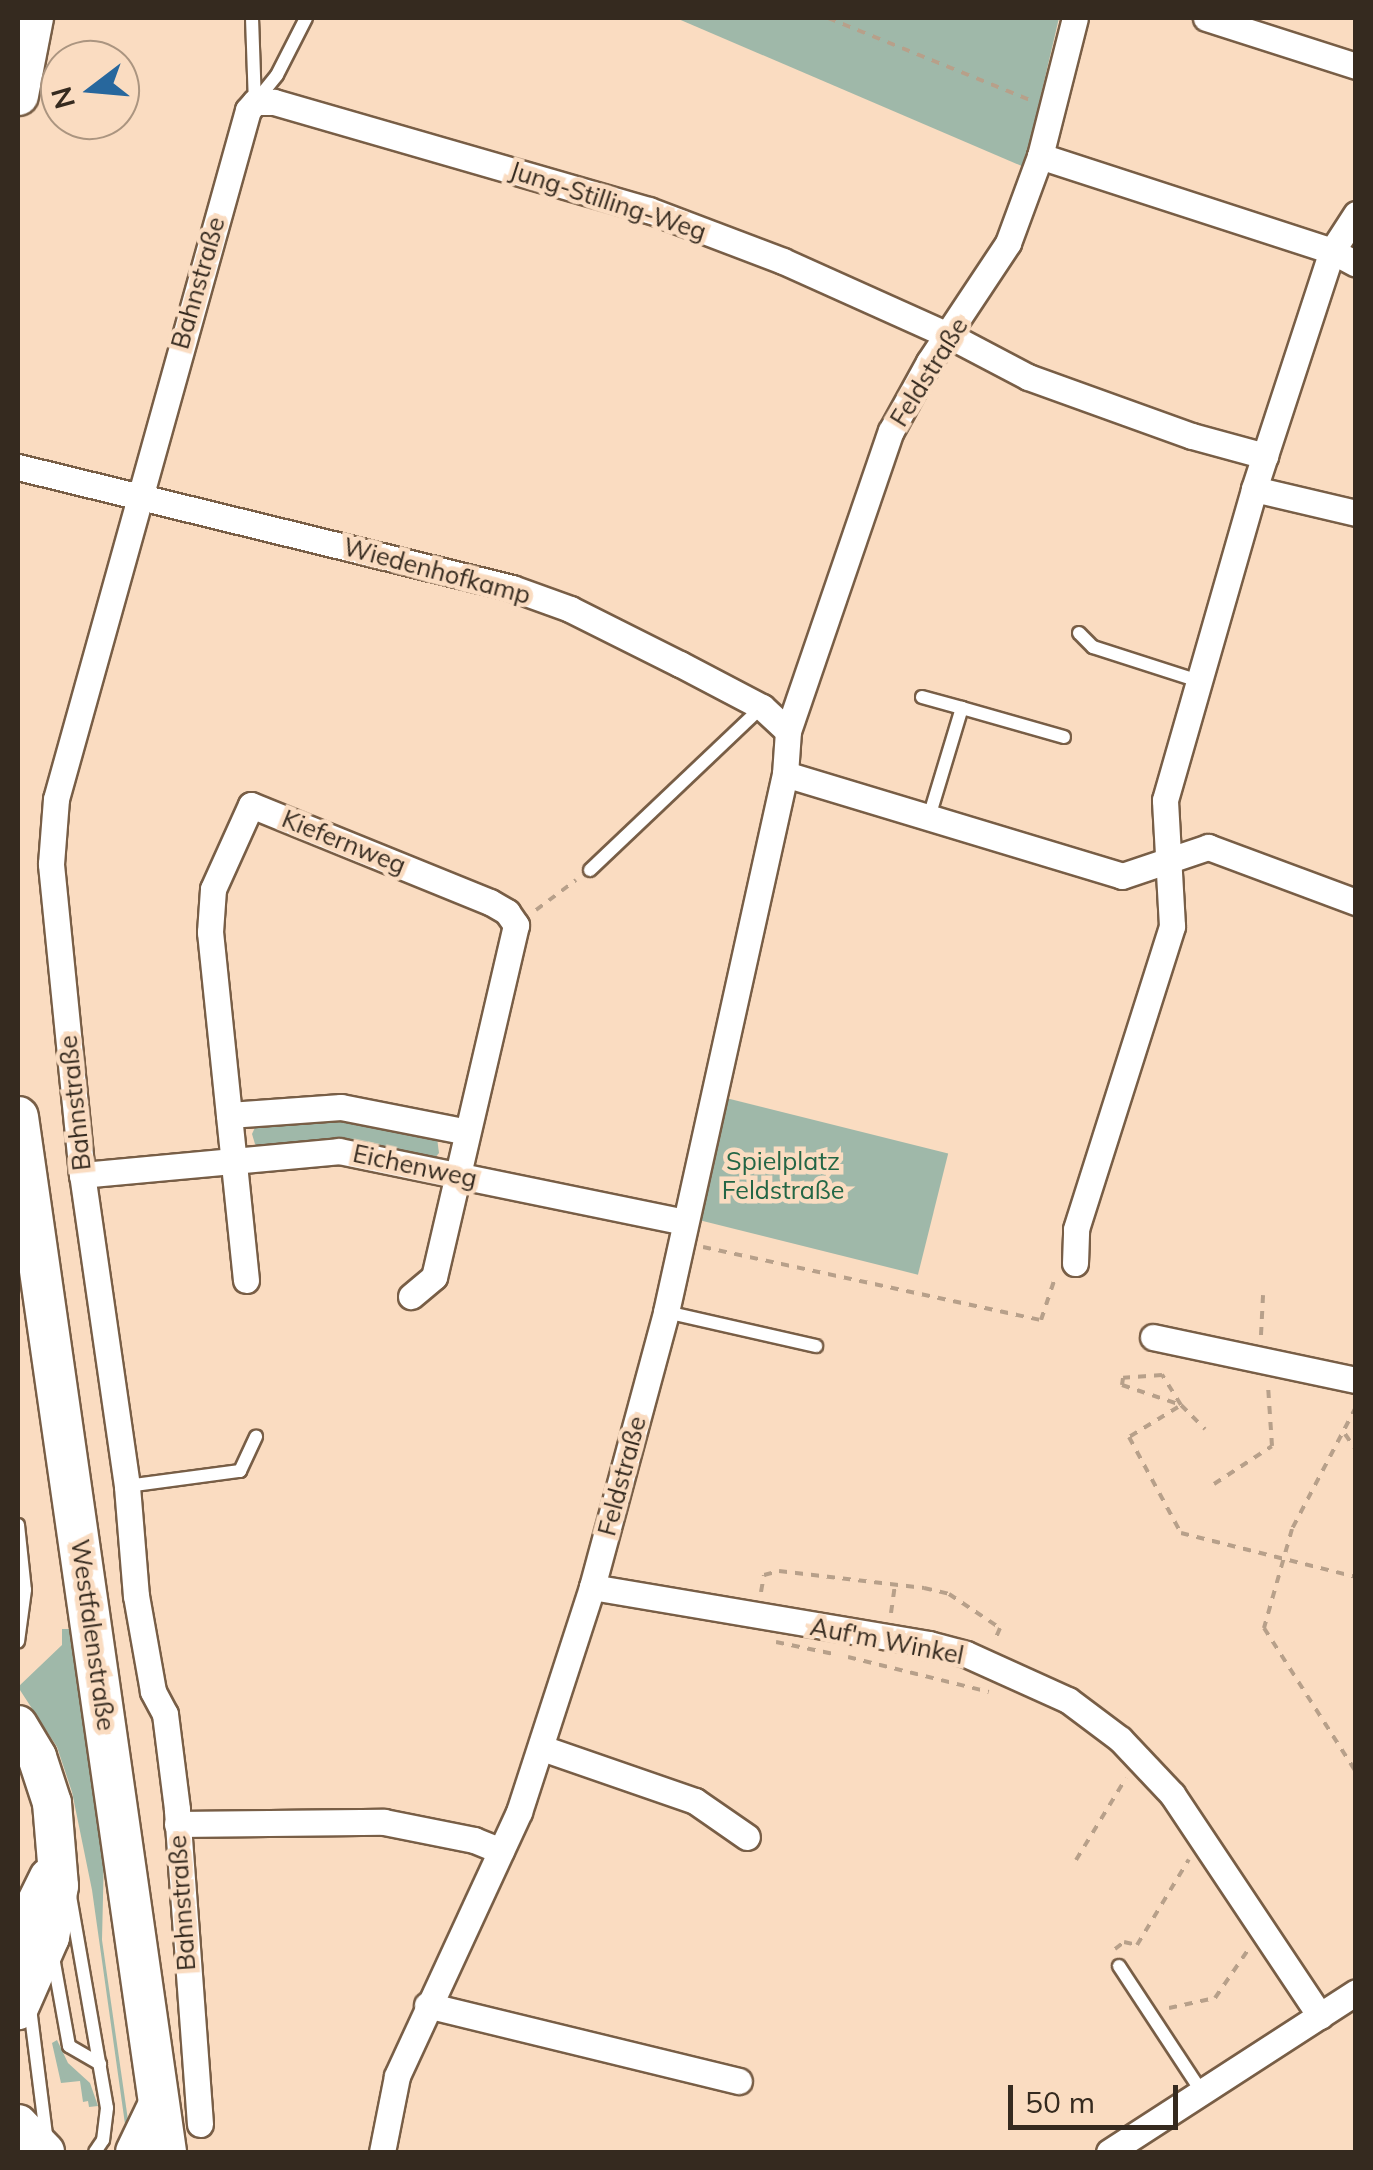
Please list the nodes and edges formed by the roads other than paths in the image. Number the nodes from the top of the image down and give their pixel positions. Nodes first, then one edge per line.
1 (33, 18) edge
2 (252, 18) edge
3 (306, 18) edge
4 (1075, 18) edge
5 (1206, 18) edge
6 (1356, 66) edge
7 (18, 95) edge
8 (255, 102) junction
9 (1040, 156) junction
10 (1356, 214) edge
11 (1332, 251) junction
12 (1356, 264) edge
13 (950, 336) junction
14 (1265, 456) junction
15 (18, 467) edge
16 (1254, 488) junction
17 (139, 494) junction
18 (1356, 513) edge
19 (1079, 634) dead end
20 (1199, 681) junction
21 (922, 697) dead end
22 (762, 707) junction
23 (962, 708) junction
24 (788, 730) junction
25 (1064, 737) dead end
26 (786, 774) junction
27 (929, 816) junction
28 (1168, 860) junction
29 (590, 870) road end
30 (1356, 902) edge
31 (229, 1115) junction
32 (18, 1117) edge
33 (467, 1132) junction
34 (234, 1158) junction
35 (82, 1175) junction
36 (458, 1176) junction
37 (683, 1232) junction
38 (1075, 1262) road end
39 (246, 1280) dead end
40 (411, 1296) dead end
41 (666, 1312) junction
42 (1153, 1337) dead end
43 (816, 1346) dead end
44 (1356, 1380) edge
45 (256, 1436) dead end
46 (128, 1486) junction
47 (18, 1525) edge
48 (592, 1587) junction
49 (18, 1642) edge
50 (18, 1725) edge
51 (542, 1748) junction
52 (176, 1824) junction
53 (748, 1836) dead end
54 (501, 1851) junction
55 (56, 1863) junction
56 (34, 1939) edge
57 (1119, 1966) road end
58 (1356, 1992) edge
59 (22, 2000) edge
60 (427, 2006) junction
61 (1320, 2016) junction
62 (100, 2064) junction
63 (739, 2082) dead end
64 (1202, 2092) junction
65 (158, 2102) junction
66 (18, 2124) edge
67 (200, 2124) dead end
68 (46, 2152) edge
69 (95, 2152) edge
70 (136, 2152) edge
71 (166, 2152) edge
72 (382, 2152) edge
73 (1109, 2152) edge

1 - 7 main road
2 - 8 lane
3 - 8 lane
4 - 9 street, Feldstraße
5 - 6 street
8 - 13 street, Jung-Stilling-Weg
8 - 17 street, Bahnstraße
9 - 11 street
9 - 13 street, Feldstraße
10 - 11 street
11 - 12 street
11 - 14 street
13 - 14 street, Jung-Stilling-Weg
13 - 24 street, Feldstraße
14 - 16 street
15 - 17 street, Wiedenhofkamp
16 - 18 street
16 - 20 street
17 - 22 street, Wiedenhofkamp
17 - 35 street, Bahnstraße
19 - 20 lane
20 - 28 street
21 - 23 lane
22 - 24 street, Wiedenhofkamp
22 - 29 lane
23 - 25 lane
23 - 27 lane
24 - 26 street
26 - 27 street
26 - 37 street, Feldstraße
27 - 28 street
28 - 30 street
28 - 38 street
31 - 33 street, Eichenweg
31 - 33 street, Kiefernweg
31 - 34 street, Kiefernweg
32 - 65 main road, Westfalenstraße
33 - 36 street
34 - 35 street, Eichenweg
34 - 36 street, Eichenweg
34 - 39 street, Kiefernweg
35 - 46 street, Bahnstraße
36 - 37 street, Eichenweg
36 - 40 street
37 - 41 street, Feldstraße
41 - 43 lane
41 - 48 street, Feldstraße
42 - 44 street
45 - 46 lane
46 - 52 street, Bahnstraße
47 - 49 lane
48 - 51 street, Feldstraße
48 - 61 street, Auf'm Winkel
50 - 55 street
51 - 53 street
51 - 54 street, Feldstraße
52 - 54 street
52 - 67 street, Bahnstraße
54 - 60 street, Feldstraße
55 - 56 street
55 - 62 lane
56 - 59 street
56 - 62 lane
57 - 64 lane
58 - 61 street
59 - 68 lane
60 - 63 street
60 - 72 street, Feldstraße
61 - 64 street
62 - 69 lane
64 - 73 street
65 - 70 street
65 - 71 main road, Westfalenstraße
66 - 68 street

